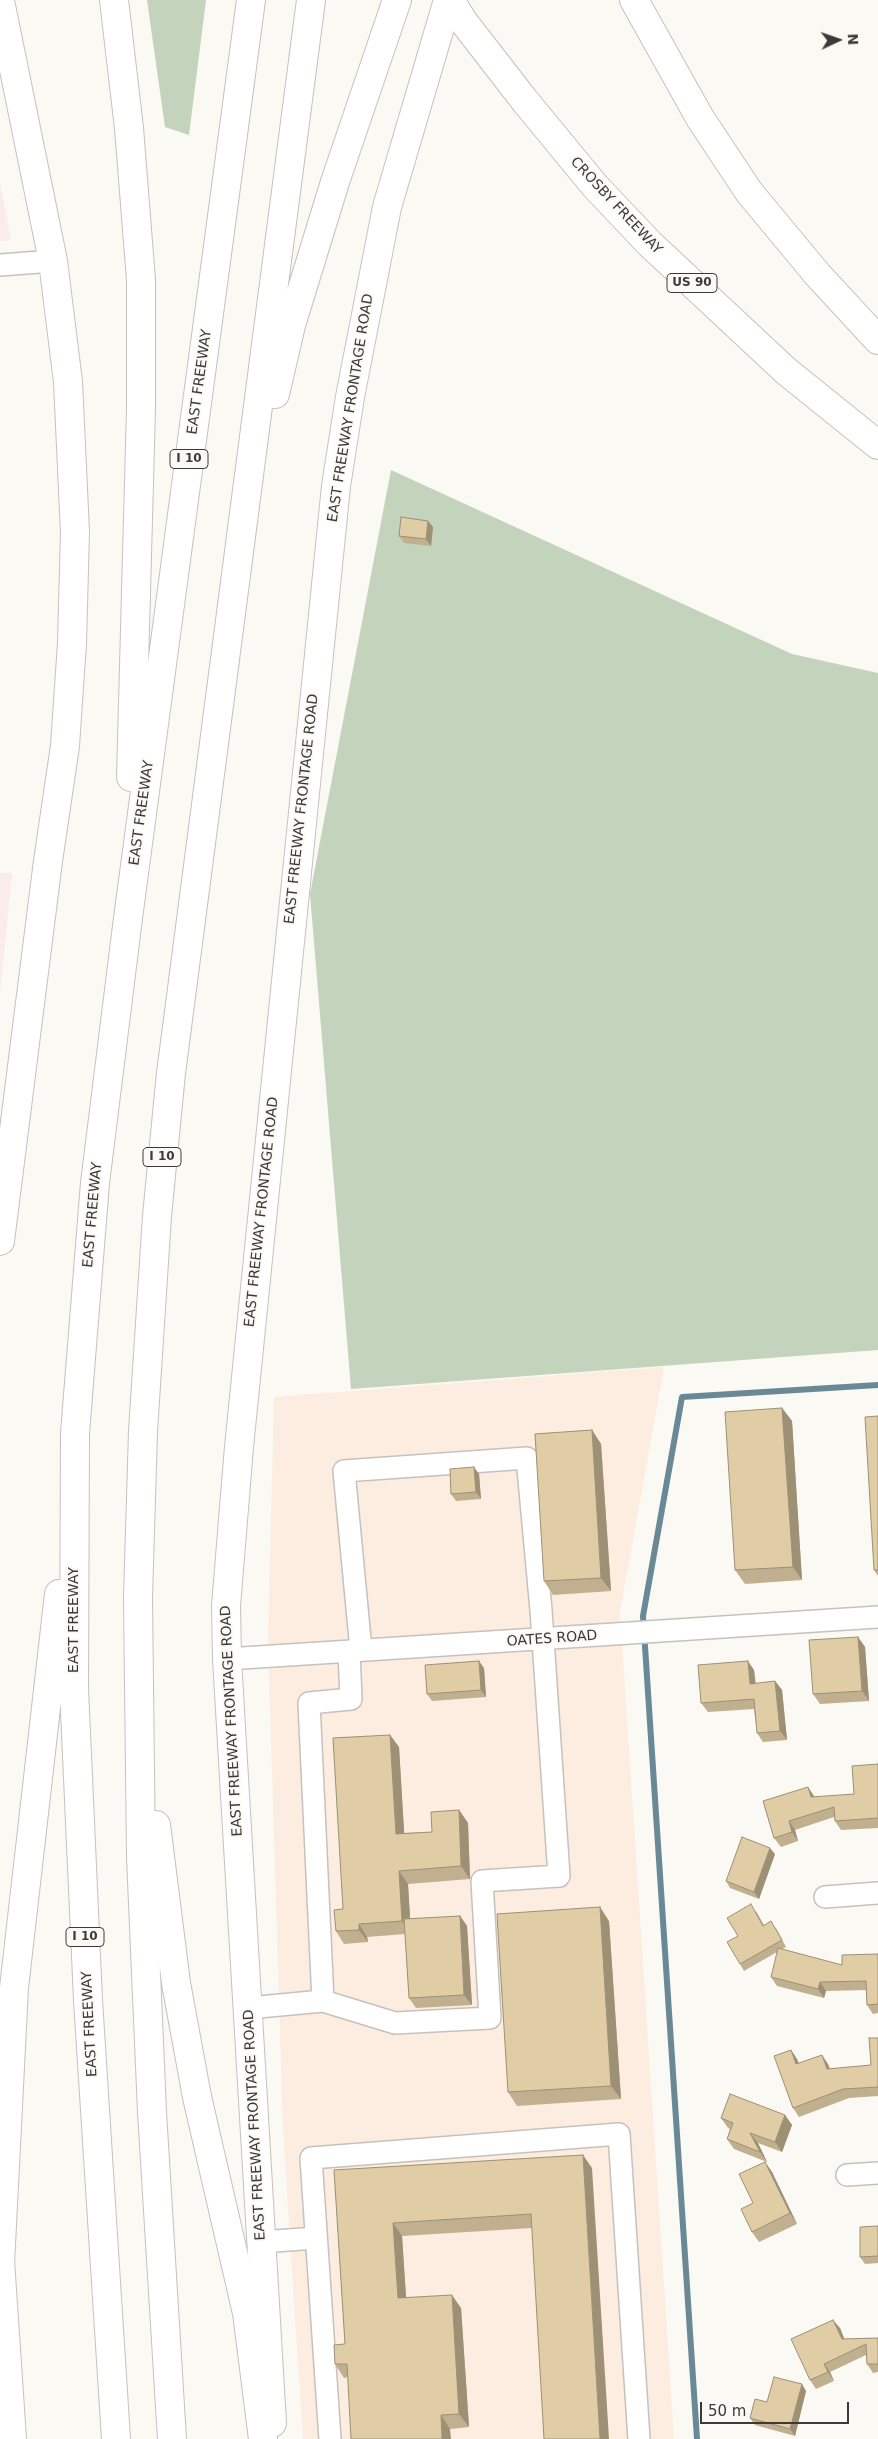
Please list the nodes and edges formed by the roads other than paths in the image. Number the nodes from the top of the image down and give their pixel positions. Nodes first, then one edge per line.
1 (114, 0) edge
2 (251, 0) edge
3 (311, 0) edge
4 (397, 0) edge
5 (449, 0) edge
6 (634, 0) edge
7 (0, 1) edge
8 (53, 260) junction
9 (0, 265) edge
10 (878, 340) edge
11 (878, 445) edge
12 (228, 634) junction
13 (128, 918) junction
14 (0, 1241) edge
15 (75, 1433) junction
16 (878, 1617) edge
17 (543, 1640) junction
18 (355, 1651) junction
19 (227, 1659) junction
20 (138, 1684) junction
21 (878, 1893) edge
22 (825, 1897) dead end
23 (323, 2001) junction
24 (248, 2008) junction
25 (878, 2173) edge
26 (847, 2174) dead end
27 (316, 2238) junction
28 (261, 2242) junction
29 (0, 2260) edge
30 (0, 2264) edge
31 (2, 2323) edge
32 (5, 2409) edge
33 (12, 2439) edge
34 (116, 2439) edge
35 (172, 2439) edge
36 (262, 2439) edge
37 (273, 2439) edge
38 (330, 2439) edge
39 (638, 2439) edge

1 - 13 main road
2 - 13 main road, EAST FREEWAY / I 10
3 - 12 main road, I 10
4 - 12 main road
5 - 11 main road, CROSBY FREEWAY / US 90
5 - 19 main road, EAST FREEWAY FRONTAGE ROAD
6 - 10 main road
7 - 8 main road
8 - 9 street
8 - 14 main road
12 - 20 main road, I 10
13 - 15 main road, EAST FREEWAY / I 10
15 - 30 main road
15 - 34 main road, EAST FREEWAY / I 10
16 - 17 street, OATES ROAD
17 - 18 street, OATES ROAD
17 - 18 street
17 - 23 street
18 - 19 street, OATES ROAD
18 - 23 street
19 - 24 main road, EAST FREEWAY FRONTAGE ROAD
20 - 35 main road, I 10
20 - 36 main road
21 - 22 street
23 - 24 street
24 - 28 main road, EAST FREEWAY FRONTAGE ROAD
25 - 26 street
27 - 28 street
27 - 38 street
27 - 39 street
28 - 37 main road, EAST FREEWAY FRONTAGE ROAD
29 - 30 main road
30 - 31 main road
31 - 32 main road
32 - 33 main road

